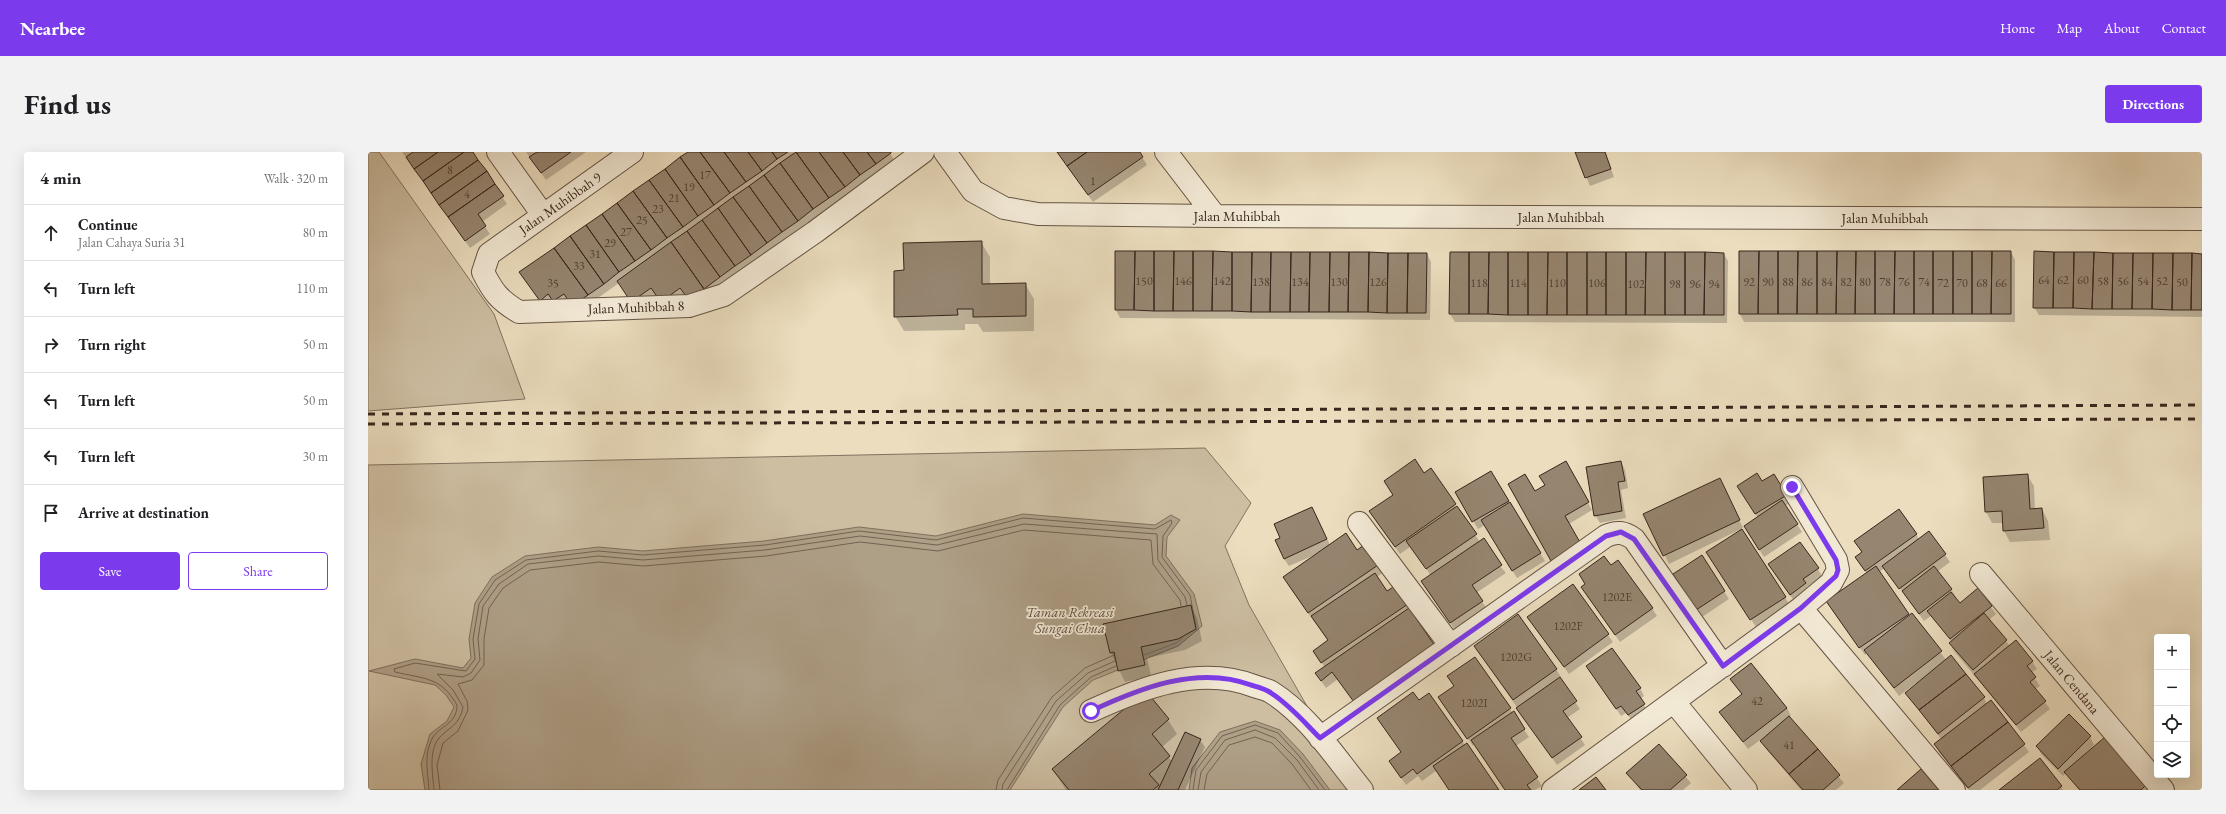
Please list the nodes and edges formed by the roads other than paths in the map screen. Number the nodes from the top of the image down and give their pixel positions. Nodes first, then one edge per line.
1 (498, 152) edge
2 (632, 152) edge
3 (923, 152) edge
4 (945, 152) edge
5 (1166, 152) edge
6 (543, 215) junction
7 (1215, 216) junction
8 (2202, 219) edge
9 (489, 254) joint
10 (1792, 487) dead end
11 (1360, 523) dead end
12 (1981, 574) dead end
13 (1801, 608) junction
14 (1450, 646) junction
15 (1723, 666) junction
16 (1674, 702) junction
17 (1091, 711) dead end
18 (1320, 738) junction
19 (1362, 790) edge
20 (1553, 790) edge
21 (1746, 790) edge
22 (1954, 790) edge
23 (2163, 790) edge

1 - 6 street
2 - 6 street, Jalan Muhibbah 9
3 - 9 street, Jalan Muhibbah 8
4 - 7 street, Jalan Muhibbah
5 - 7 street
6 - 9 street, Jalan Muhibbah 9
7 - 8 street, Jalan Muhibbah
10 - 13 street
11 - 14 street
12 - 23 street, Jalan Cendana
13 - 15 street
13 - 22 street
14 - 15 street
14 - 18 street
15 - 16 street
16 - 20 street
16 - 21 street
17 - 18 street
18 - 19 street

